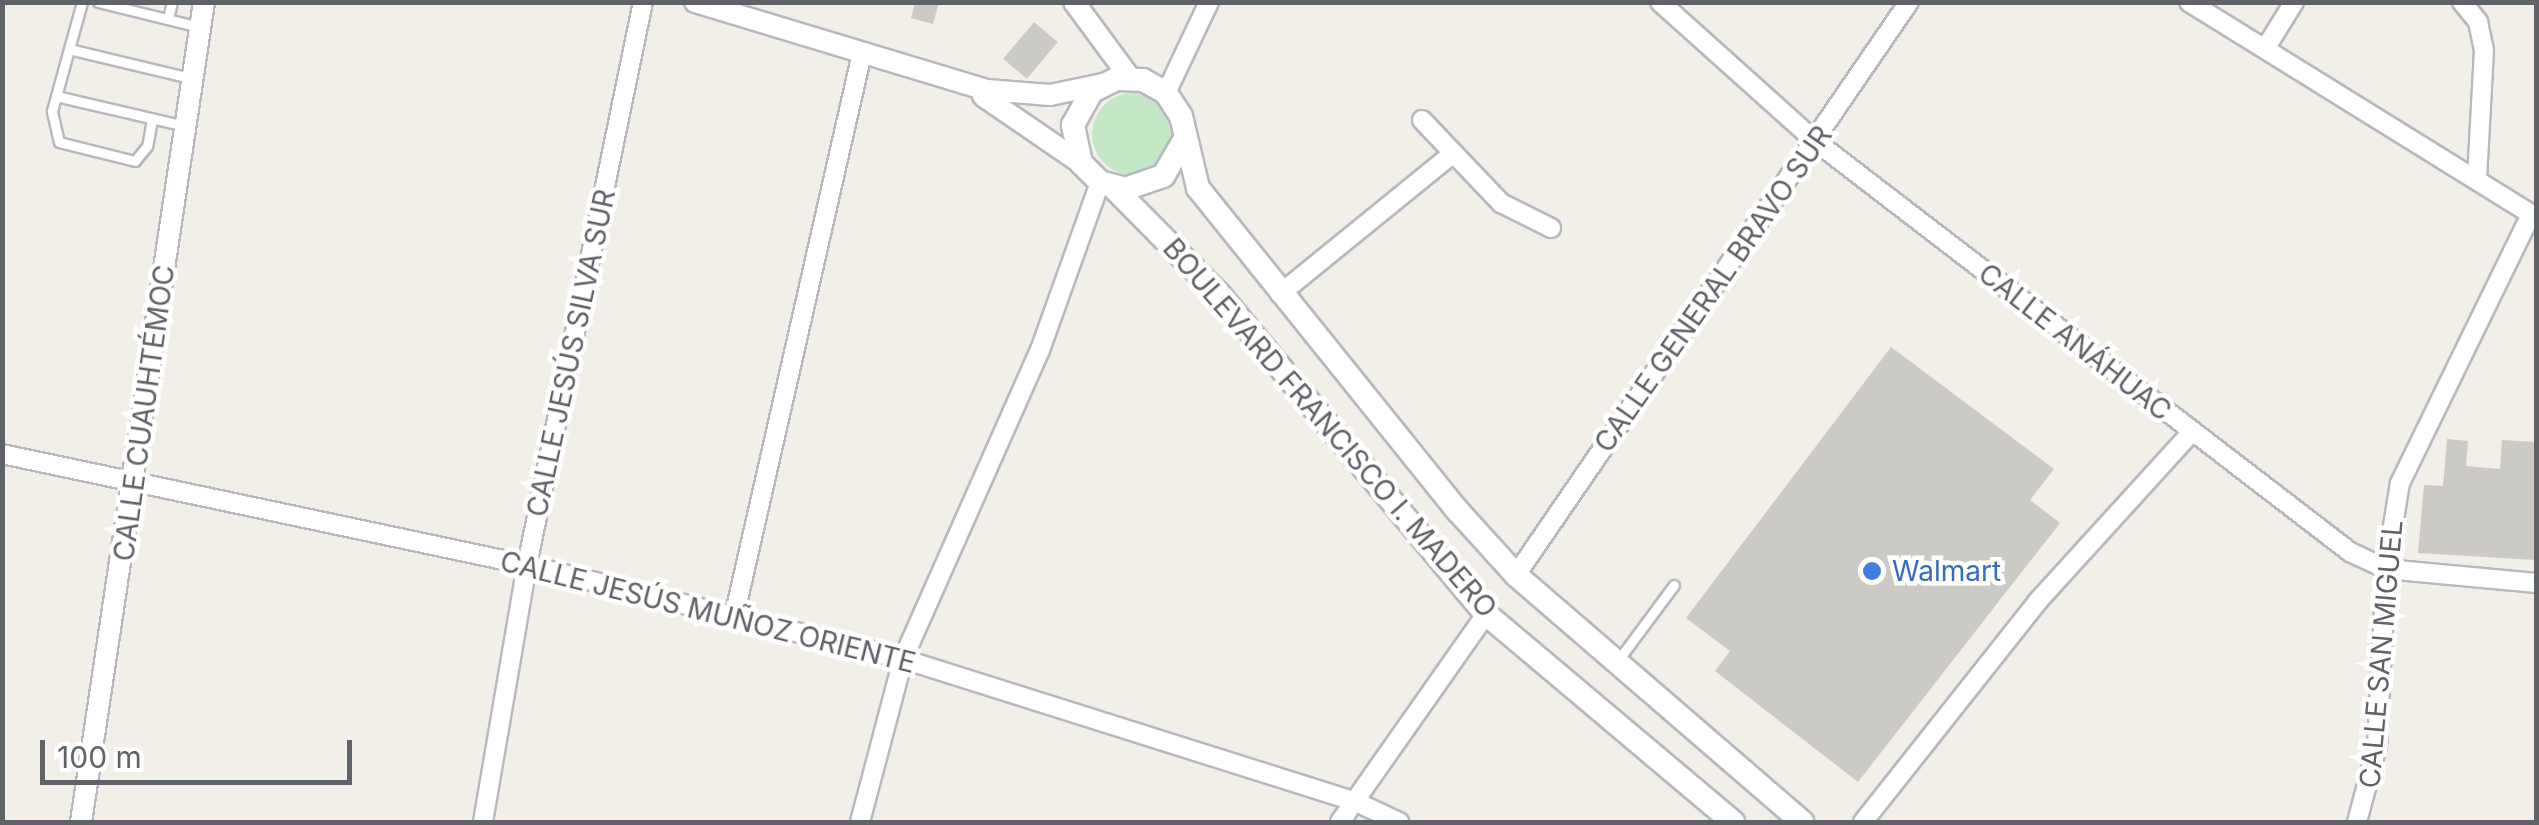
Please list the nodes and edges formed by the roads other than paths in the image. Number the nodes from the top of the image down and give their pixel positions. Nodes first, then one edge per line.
1 (82, 2) edge
2 (98, 2) edge
3 (172, 2) edge
4 (204, 2) edge
5 (643, 2) edge
6 (695, 2) edge
7 (1074, 2) edge
8 (1210, 2) edge
9 (1909, 2) edge
10 (2188, 2) edge
11 (2294, 2) edge
12 (2462, 2) edge
13 (1670, 6) edge
14 (168, 20) junction
15 (200, 27) junction
16 (69, 49) junction
17 (2265, 49) junction
18 (862, 53) junction
19 (1130, 78) junction
20 (192, 79) junction
21 (950, 80) junction
22 (1104, 84) junction
23 (1166, 93) junction
24 (56, 96) junction
25 (152, 119) junction
26 (1422, 120) dead end
27 (186, 127) junction
28 (1815, 140) junction
29 (1183, 142) junction
30 (1452, 154) junction
31 (1081, 164) junction
32 (2477, 178) junction
33 (1107, 184) junction
34 (2534, 215) edge
35 (1550, 228) dead end
36 (1280, 294) junction
37 (2192, 432) junction
38 (2, 454) edge
39 (134, 484) junction
40 (527, 565) junction
41 (2386, 570) junction
42 (1516, 576) junction
43 (2536, 583) edge
44 (1674, 585) dead end
45 (1486, 614) junction
46 (734, 617) junction
47 (904, 659) junction
48 (1615, 664) junction
49 (1354, 802) junction
50 (81, 822) edge
51 (483, 822) edge
52 (860, 822) edge
53 (1340, 822) edge
54 (1399, 822) edge
55 (1732, 822) edge
56 (1802, 822) edge
57 (1863, 822) edge
58 (2357, 822) edge

1 - 16 lane
2 - 14 lane
3 - 14 lane
4 - 15 street, CALLE CUAUHTÉMOC
5 - 40 street, CALLE JESÚS SILVA SUR
6 - 18 street
7 - 19 street
8 - 23 street
9 - 28 street, CALLE GENERAL BRAVO SUR
10 - 17 street
11 - 17 street
12 - 32 street
13 - 28 street, CALLE ANÁHUAC
14 - 15 lane
15 - 20 street, CALLE CUAUHTÉMOC
16 - 20 lane
16 - 24 lane
17 - 32 street
18 - 21 street
18 - 46 street
19 - 22 main road
19 - 23 main road
20 - 27 street, CALLE CUAUHTÉMOC
21 - 22 street
21 - 31 street
22 - 31 main road
23 - 29 main road
24 - 25 lane
24 - 25 lane
25 - 27 lane
26 - 30 street
27 - 39 street, CALLE CUAUHTÉMOC
28 - 37 street, CALLE ANÁHUAC
28 - 42 street, CALLE GENERAL BRAVO SUR
29 - 33 main road
29 - 36 main road, BOULEVARD FRANCISCO I. MADERO
30 - 35 street
30 - 36 street
31 - 33 main road
32 - 34 street
33 - 45 main road, BOULEVARD FRANCISCO I. MADERO
33 - 47 street
34 - 41 street, CALLE SAN MIGUEL
36 - 42 main road, BOULEVARD FRANCISCO I. MADERO
37 - 41 street, CALLE ANÁHUAC
37 - 57 street
38 - 39 street, CALLE JESÚS MUÑOZ ORIENTE
39 - 40 street, CALLE JESÚS MUÑOZ ORIENTE
39 - 50 street, CALLE CUAUHTÉMOC
40 - 46 street, CALLE JESÚS MUÑOZ ORIENTE
40 - 51 street, CALLE JESÚS SILVA SUR
41 - 43 street, CALLE ANÁHUAC
41 - 58 street, CALLE SAN MIGUEL
42 - 48 main road, BOULEVARD FRANCISCO I. MADERO
44 - 48 lane
45 - 49 street
45 - 55 main road, BOULEVARD FRANCISCO I. MADERO
46 - 47 street, CALLE JESÚS MUÑOZ ORIENTE
47 - 49 street, CALLE JESÚS MUÑOZ ORIENTE
47 - 52 street
48 - 56 main road, BOULEVARD FRANCISCO I. MADERO
49 - 53 street
49 - 54 street, CALLE JESÚS MUÑOZ ORIENTE

